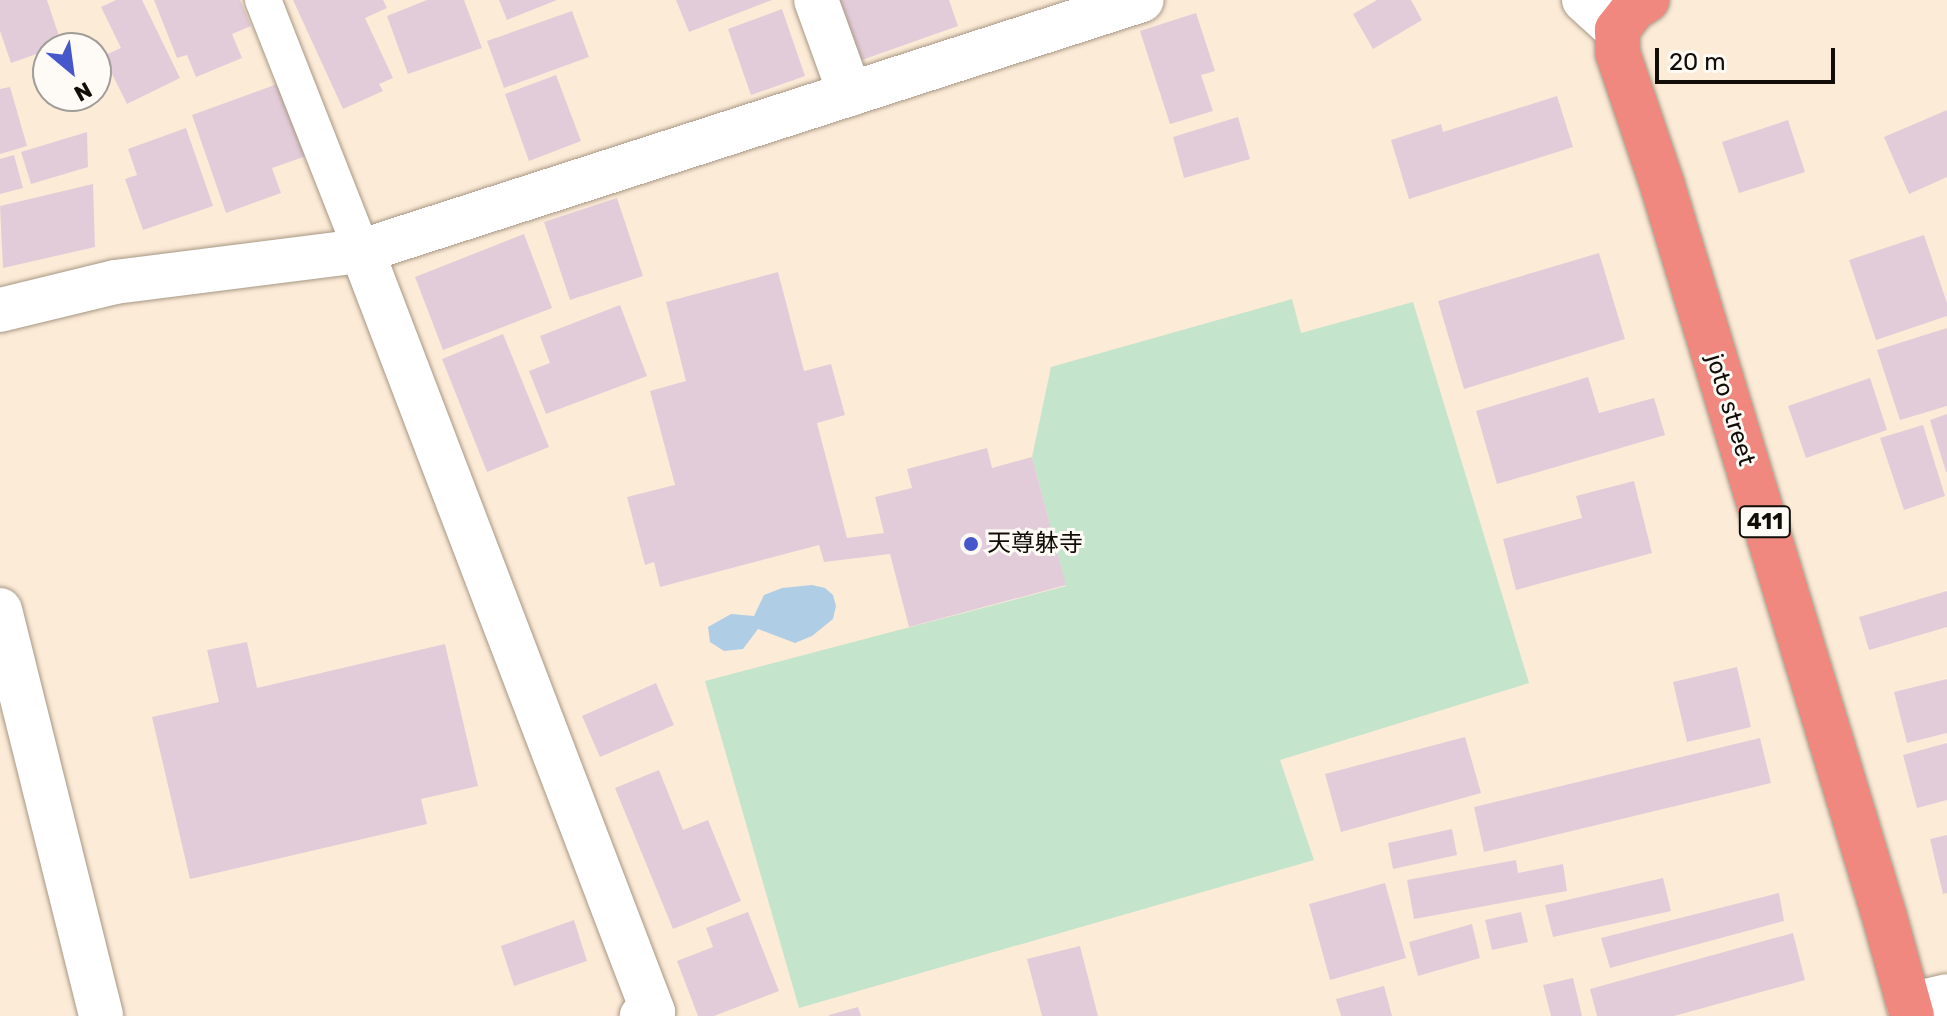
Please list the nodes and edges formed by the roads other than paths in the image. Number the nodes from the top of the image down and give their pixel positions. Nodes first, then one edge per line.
1 (263, 0) edge
2 (816, 0) edge
3 (1142, 0) edge
4 (1584, 0) edge
5 (1632, 15) edge
6 (850, 94) junction
7 (362, 251) junction
8 (0, 310) edge
9 (0, 610) edge
10 (1923, 1006) edge
11 (101, 1016) edge
12 (642, 1016) edge

1 - 7 lane
2 - 6 street
3 - 6 street
4 - 5 street
5 - 10 highway, joto street / 411
6 - 7 street
7 - 8 street
7 - 12 street
9 - 11 street

